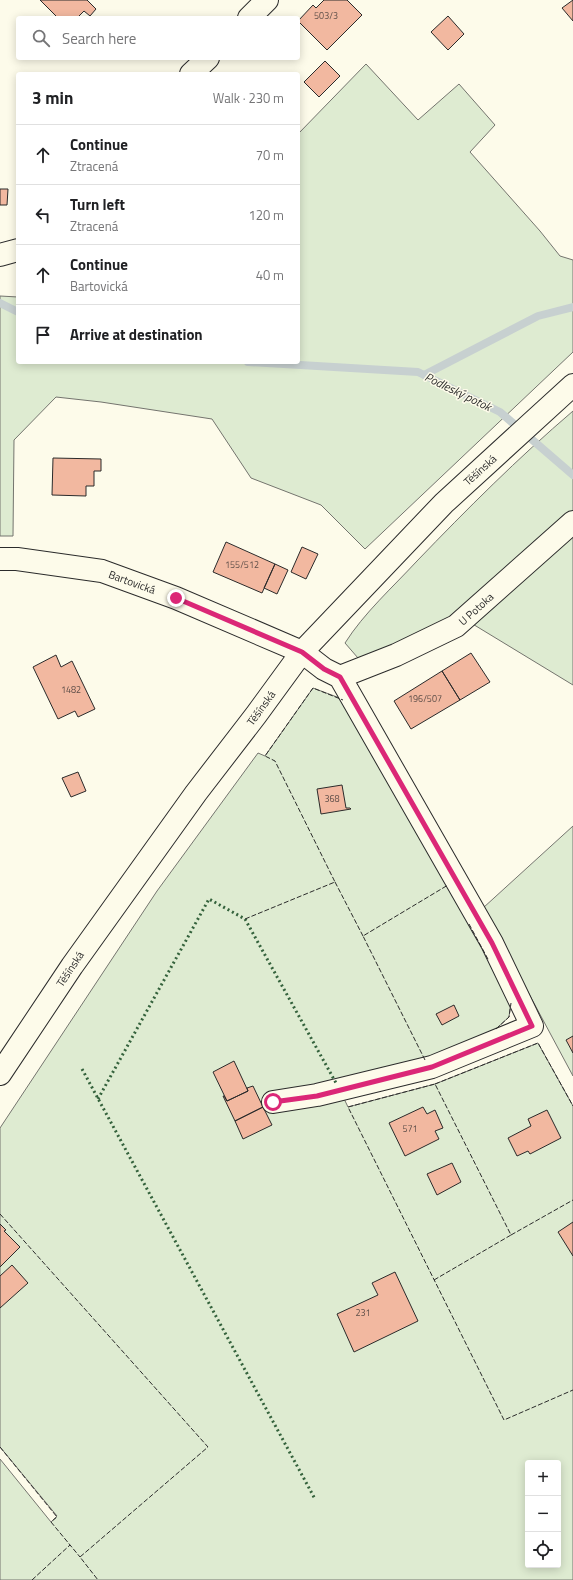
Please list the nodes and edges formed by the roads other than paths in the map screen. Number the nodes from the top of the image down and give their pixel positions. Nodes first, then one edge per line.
1 (268, 0) edge
2 (251, 16) edge
3 (206, 60) edge
4 (193, 72) edge
5 (16, 251) edge
6 (0, 255) edge
7 (573, 385) edge
8 (573, 522) edge
9 (0, 559) edge
10 (302, 652) junction
11 (340, 677) junction
12 (0, 1074) edge
13 (273, 1102) dead end

1 - 2 street
3 - 4 street
5 - 6 street
7 - 10 street, Těšínská
8 - 11 street, U Potoka
9 - 10 street, Bartovická
10 - 11 street, Bartovická
10 - 12 street, Těšínská
11 - 13 street

